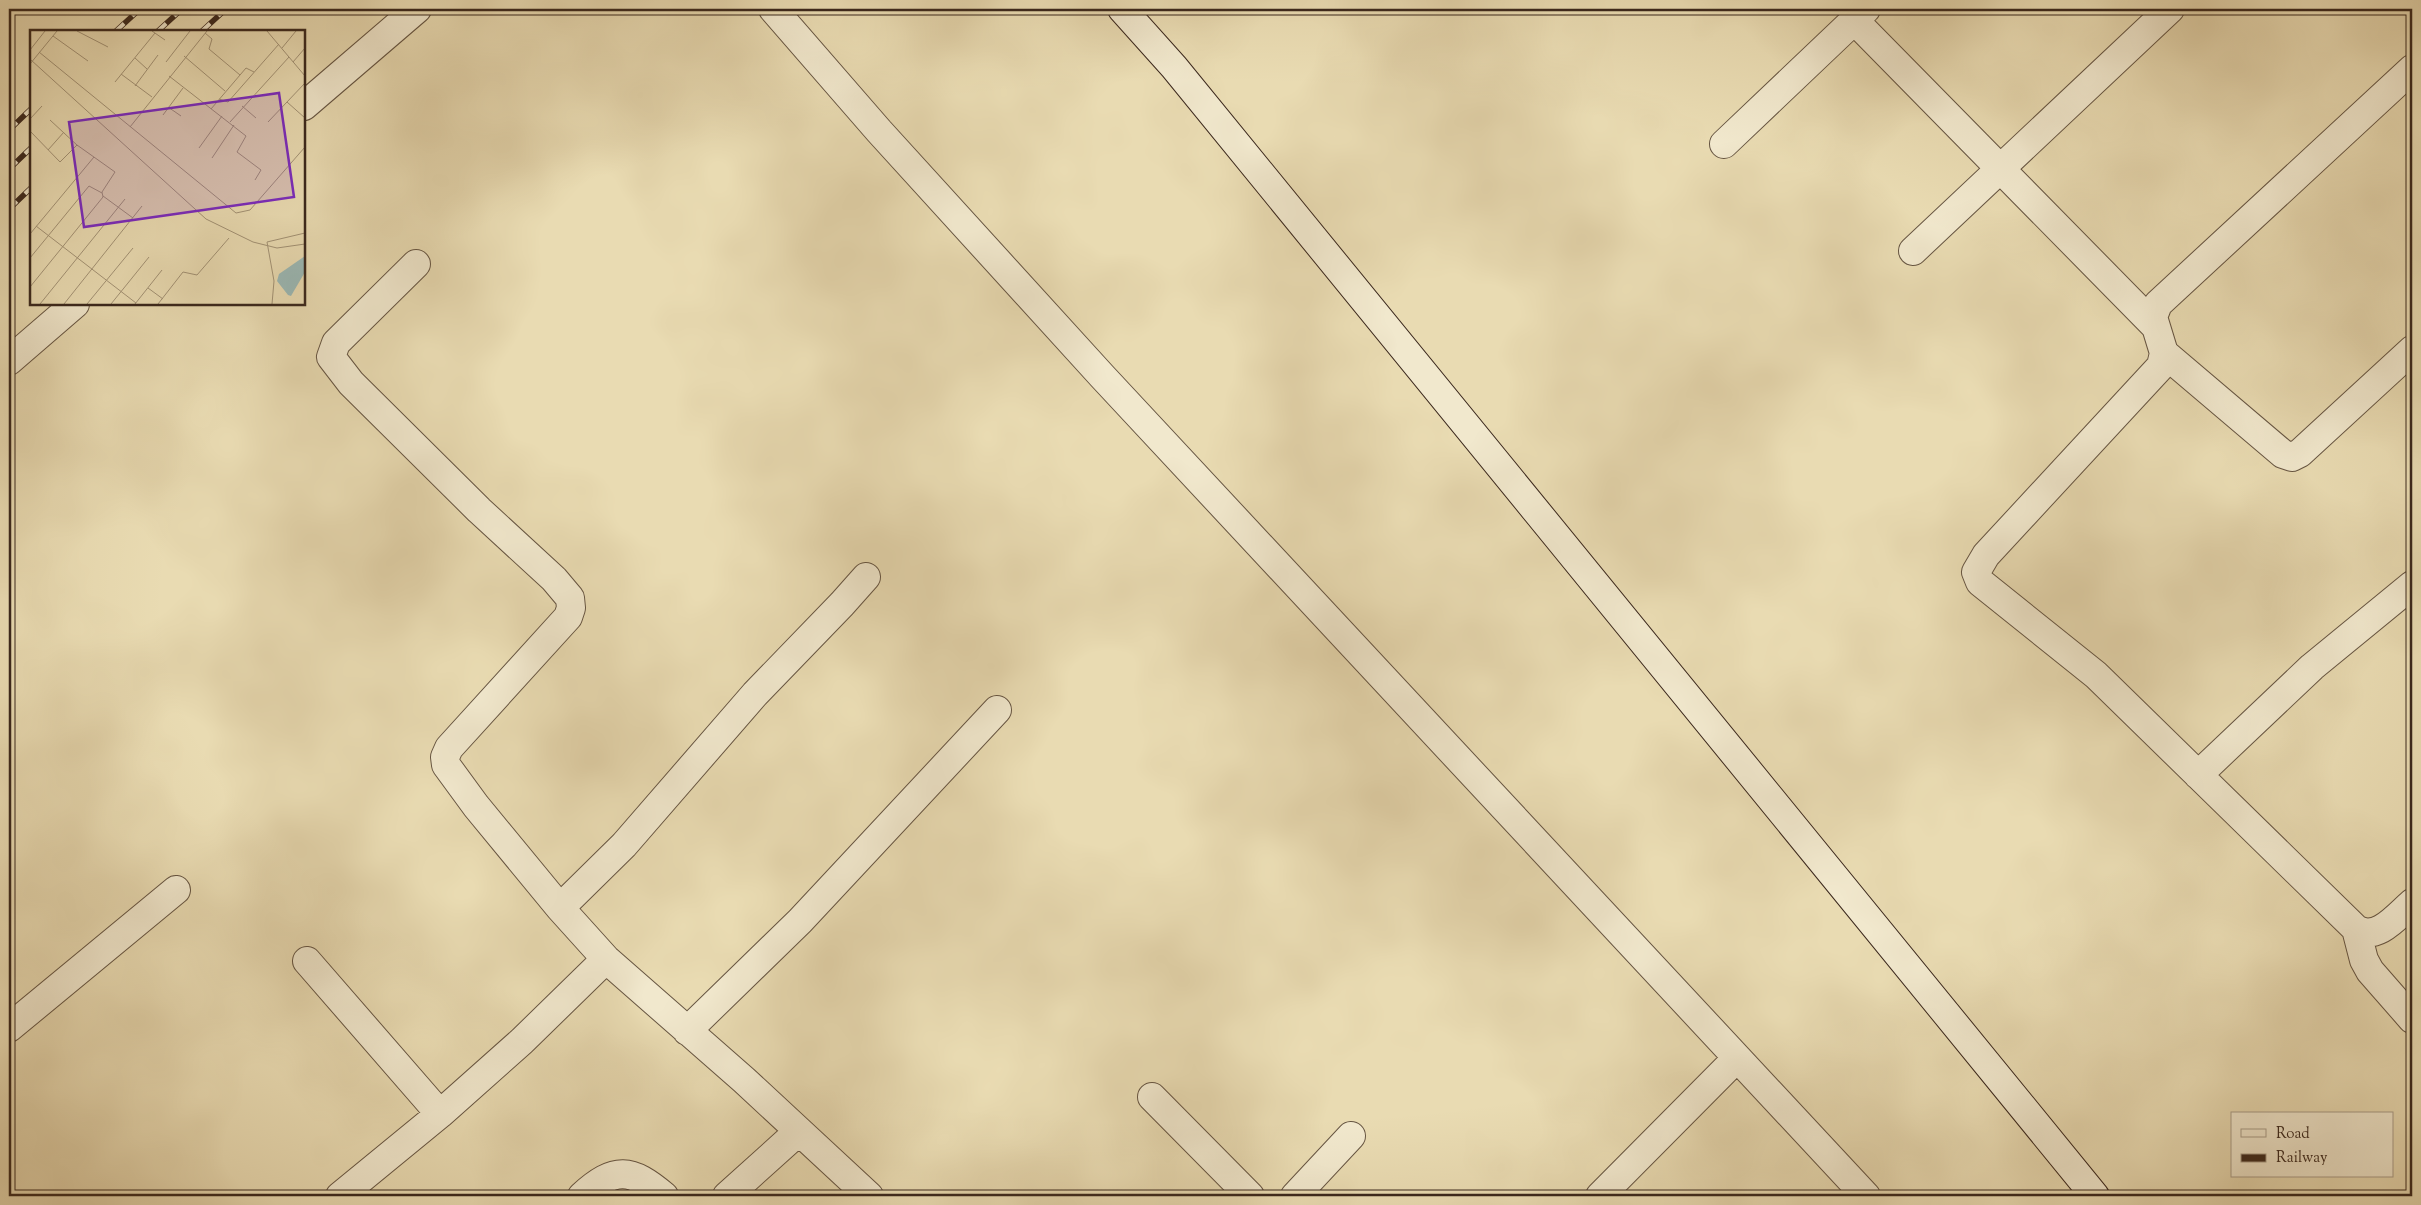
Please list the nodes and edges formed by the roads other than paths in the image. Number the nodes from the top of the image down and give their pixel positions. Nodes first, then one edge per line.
1 (417, 9) edge
2 (773, 9) edge
3 (1122, 9) edge
4 (2170, 9) edge
5 (1860, 14) edge
6 (2412, 69) edge
7 (305, 105) edge
8 (1724, 144) dead end
9 (2001, 167) junction
10 (1913, 251) dead end
11 (416, 264) dead end
12 (74, 305) edge
13 (2154, 325) junction
14 (2412, 350) edge
15 (2164, 354) junction
16 (9, 361) edge
17 (866, 577) dead end
18 (2412, 585) edge
19 (997, 710) dead end
20 (2198, 775) junction
21 (176, 890) dead end
22 (2412, 903) edge
23 (560, 908) junction
24 (2356, 929) junction
25 (606, 959) junction
26 (307, 961) dead end
27 (2412, 1019) edge
28 (9, 1028) edge
29 (687, 1031) junction
30 (1737, 1058) junction
31 (1152, 1097) dead end
32 (440, 1114) junction
33 (799, 1131) junction
34 (1351, 1136) dead end
35 (340, 1196) edge
36 (582, 1196) edge
37 (664, 1196) edge
38 (727, 1196) edge
39 (869, 1196) edge
40 (1250, 1196) edge
41 (1295, 1196) edge
42 (1600, 1196) edge
43 (1866, 1196) edge
44 (2095, 1196) edge

1 - 7 street
2 - 30 street
3 - 44 street
4 - 9 street
5 - 8 street
5 - 9 street
6 - 13 street
9 - 10 street
9 - 13 street
11 - 23 street
12 - 16 street
13 - 15 street
14 - 15 street
15 - 20 street
17 - 23 street
18 - 20 street
19 - 29 street
20 - 24 street
21 - 28 street
22 - 24 street
23 - 25 street
24 - 27 street
25 - 29 street
25 - 32 street
26 - 32 street
29 - 33 street
30 - 42 street
30 - 43 street
31 - 40 street
32 - 35 street
33 - 38 street
33 - 39 street
34 - 41 street
36 - 37 street

